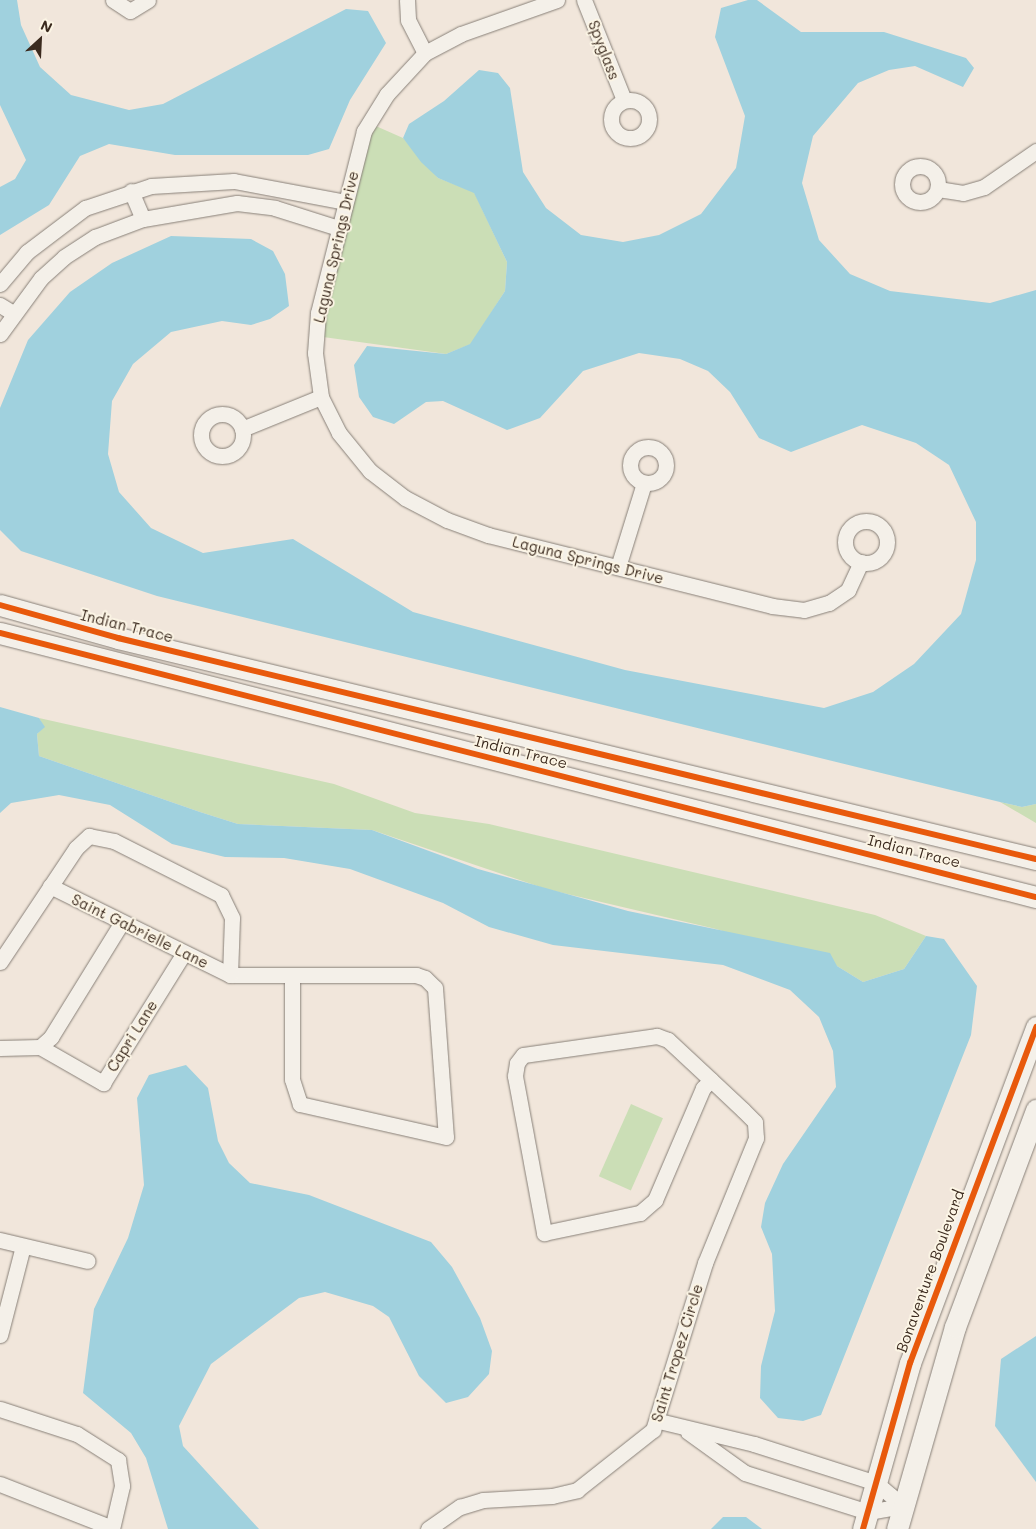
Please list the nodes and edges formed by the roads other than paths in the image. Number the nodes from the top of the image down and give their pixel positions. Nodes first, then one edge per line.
1 (113, 0) edge
2 (148, 0) edge
3 (407, 0) edge
4 (557, 0) edge
5 (584, 0) edge
6 (425, 53) junction
7 (624, 100) dead end
8 (1036, 151) edge
9 (280, 187) junction
10 (938, 189) dead end
11 (131, 191) junction
12 (345, 202) junction
13 (213, 207) junction
14 (275, 208) junction
15 (143, 219) junction
16 (338, 228) junction
17 (0, 284) edge
18 (6, 309) edge
19 (0, 333) edge
20 (320, 397) junction
21 (242, 428) dead end
22 (644, 483) dead end
23 (861, 562) dead end
24 (618, 568) junction
25 (0, 605) edge
26 (0, 633) edge
27 (1036, 859) edge
28 (50, 886) junction
29 (1036, 897) edge
30 (122, 922) junction
31 (184, 952) junction
32 (0, 962) edge
33 (230, 975) junction
34 (292, 975) junction
35 (1036, 1027) edge
36 (40, 1047) junction
37 (0, 1048) edge
38 (712, 1080) junction
39 (1036, 1110) edge
40 (0, 1240) edge
41 (23, 1246) junction
42 (88, 1261) dead end
43 (0, 1335) edge
44 (0, 1409) edge
45 (658, 1421) junction
46 (686, 1431) junction
47 (876, 1483) junction
48 (0, 1484) edge
49 (903, 1506) junction
50 (866, 1521) edge
51 (112, 1528) edge
52 (428, 1529) edge
53 (897, 1529) edge

1 - 2 street
3 - 6 street
4 - 6 street, Laguna Springs Drive
5 - 7 street, Spyglass
6 - 12 street, Laguna Springs Drive
8 - 10 street
9 - 11 street
9 - 12 street
9 - 14 street
11 - 15 street
11 - 17 street
12 - 16 street, Laguna Springs Drive
13 - 14 street
13 - 15 street
13 - 16 street
14 - 16 street
15 - 18 street
16 - 20 street, Laguna Springs Drive
18 - 19 street
20 - 21 street
20 - 24 street, Laguna Springs Drive
22 - 24 street
23 - 24 street, Laguna Springs Drive
25 - 27 main road, Indian Trace
26 - 29 main road, Indian Trace
28 - 30 street, Saint Gabrielle Lane
28 - 32 street, Saint Gabrielle Lane
28 - 33 street, Saint Gabrielle Lane
30 - 31 street, Saint Gabrielle Lane
30 - 36 street
31 - 33 street, Saint Gabrielle Lane
31 - 36 street, Capri Lane
33 - 34 street, Saint Gabrielle Lane
34 - 34 street, Saint Gabrielle Lane
35 - 47 main road, Bonaventure Boulevard
36 - 37 street
38 - 38 street, Saint Tropez Circle
38 - 45 street, Saint Tropez Circle
39 - 49 main road
40 - 41 street
41 - 42 street
41 - 43 street
44 - 51 street
45 - 46 street
45 - 52 street, Saint Tropez Circle
46 - 47 street
46 - 50 street
47 - 49 street
47 - 50 main road, Bonaventure Boulevard
48 - 51 street
49 - 50 street
49 - 53 main road

